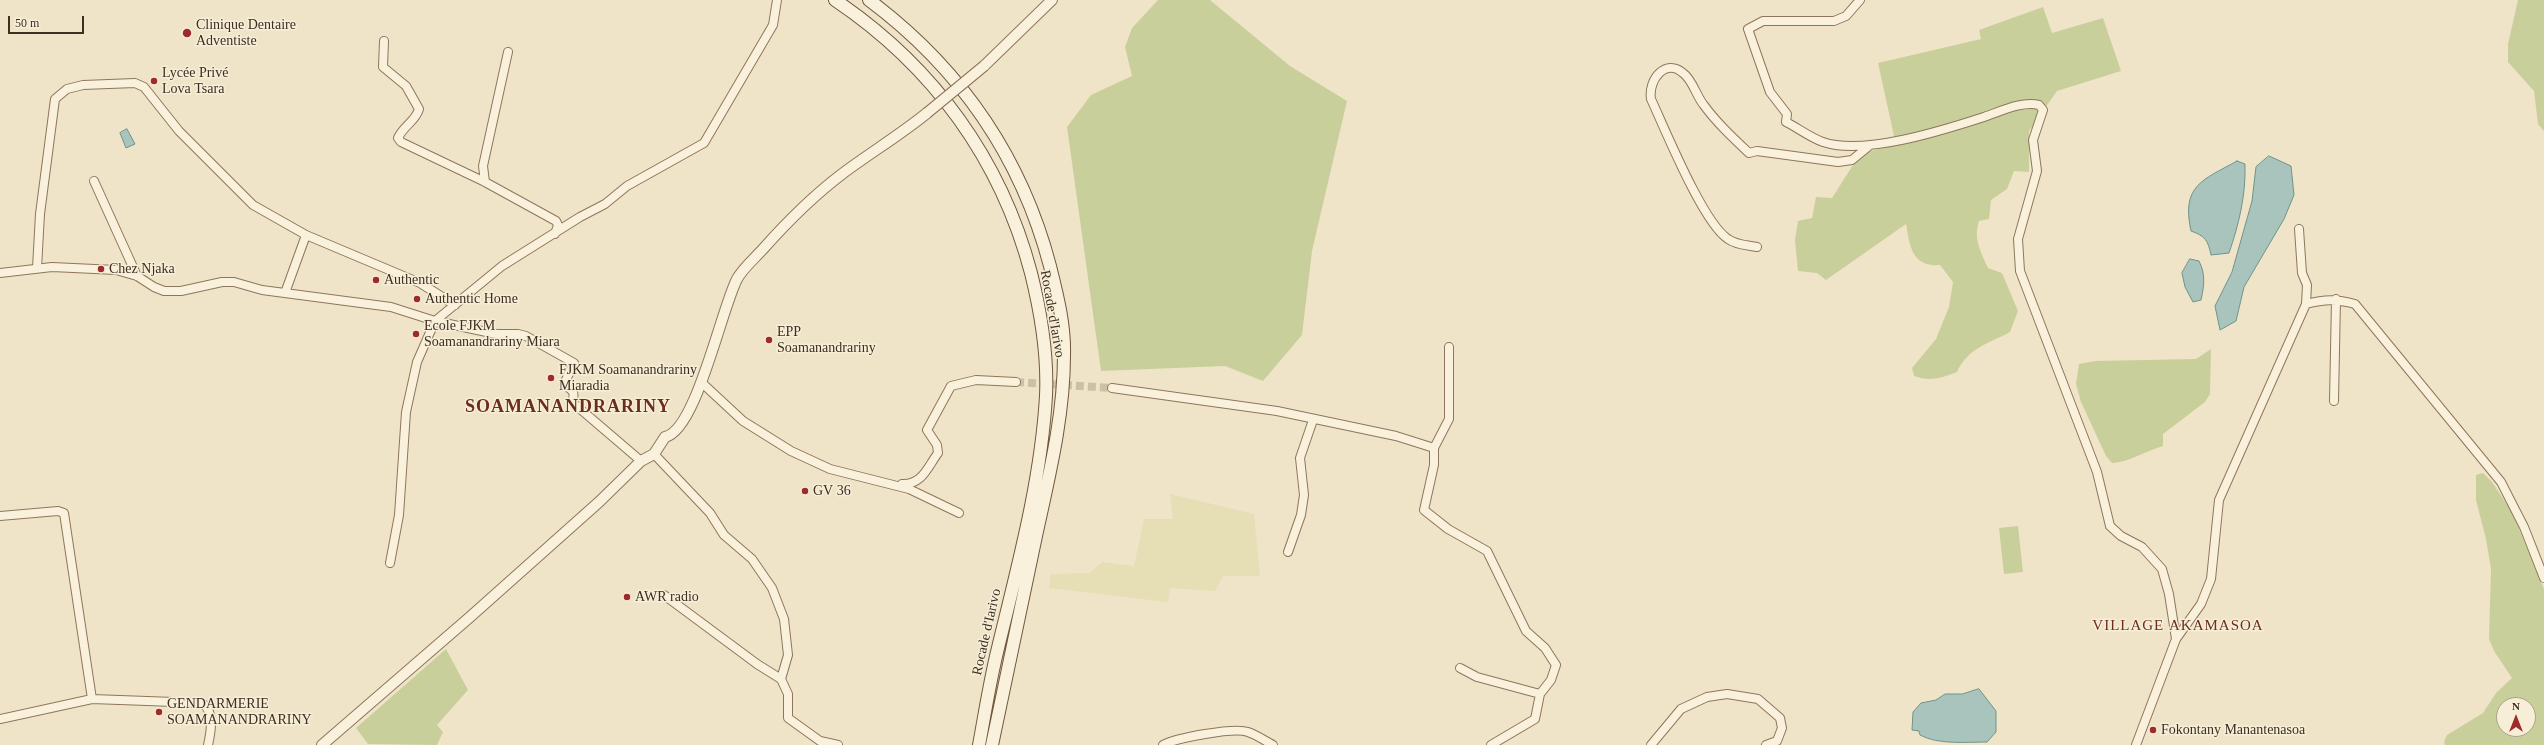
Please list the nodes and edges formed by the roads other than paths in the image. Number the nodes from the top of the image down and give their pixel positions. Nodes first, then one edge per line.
1 (777, 0) edge
2 (835, 0) edge
3 (869, 0) edge
4 (1052, 0) edge
5 (1860, 0) edge
6 (384, 41) dead end
7 (508, 52) dead end
8 (1869, 146) junction
9 (94, 181) dead end
10 (485, 182) junction
11 (2299, 229) dead end
12 (555, 234) junction
13 (306, 235) junction
14 (1757, 247) dead end
15 (37, 268) junction
16 (0, 273) edge
17 (137, 276) junction
18 (285, 293) junction
19 (2336, 299) junction
20 (2306, 304) junction
21 (455, 305) junction
22 (435, 321) junction
23 (1449, 347) dead end
24 (701, 382) junction
25 (1016, 382) tunnel mouth
26 (1112, 388) tunnel mouth
27 (2334, 401) dead end
28 (1313, 420) junction
29 (1434, 448) junction
30 (654, 454) junction
31 (641, 461) junction
32 (891, 484) junction
33 (959, 513) dead end
34 (0, 516) edge
35 (1288, 552) dead end
36 (390, 563) dead end
37 (2544, 578) edge
38 (664, 595) dead end
39 (2176, 639) junction
40 (1460, 668) dead end
41 (781, 678) junction
42 (1540, 694) junction
43 (92, 699) junction
44 (0, 719) edge
45 (208, 745) edge
46 (322, 745) edge
47 (838, 745) edge
48 (979, 745) edge
49 (992, 745) edge
50 (1163, 745) edge
51 (1273, 745) edge
52 (1491, 745) edge
53 (1651, 745) edge
54 (1766, 745) edge
55 (2136, 745) edge

1 - 12 street
2 - 48 main road, Rocade d'Iarivo
3 - 49 main road, Rocade d'Iarivo
4 - 24 street, bridge
5 - 8 street
6 - 10 street
7 - 10 street
8 - 14 street
8 - 39 street
9 - 17 street
10 - 12 street
11 - 20 street
12 - 21 street
13 - 15 street
13 - 18 street
13 - 21 street
15 - 16 street
15 - 17 street
17 - 18 street
18 - 22 street
19 - 20 street
19 - 27 street
19 - 37 street
20 - 39 street
21 - 22 street
22 - 31 street
22 - 36 street
23 - 29 street
24 - 30 street
24 - 32 street
25 - 32 street
26 - 28 street
28 - 29 street
28 - 35 street
29 - 42 street
30 - 31 street
30 - 41 street
31 - 46 street
32 - 33 street
34 - 43 street
38 - 41 street
39 - 55 street
40 - 42 street
41 - 47 street
42 - 52 street
43 - 44 street
43 - 45 street
50 - 51 street
53 - 54 street

